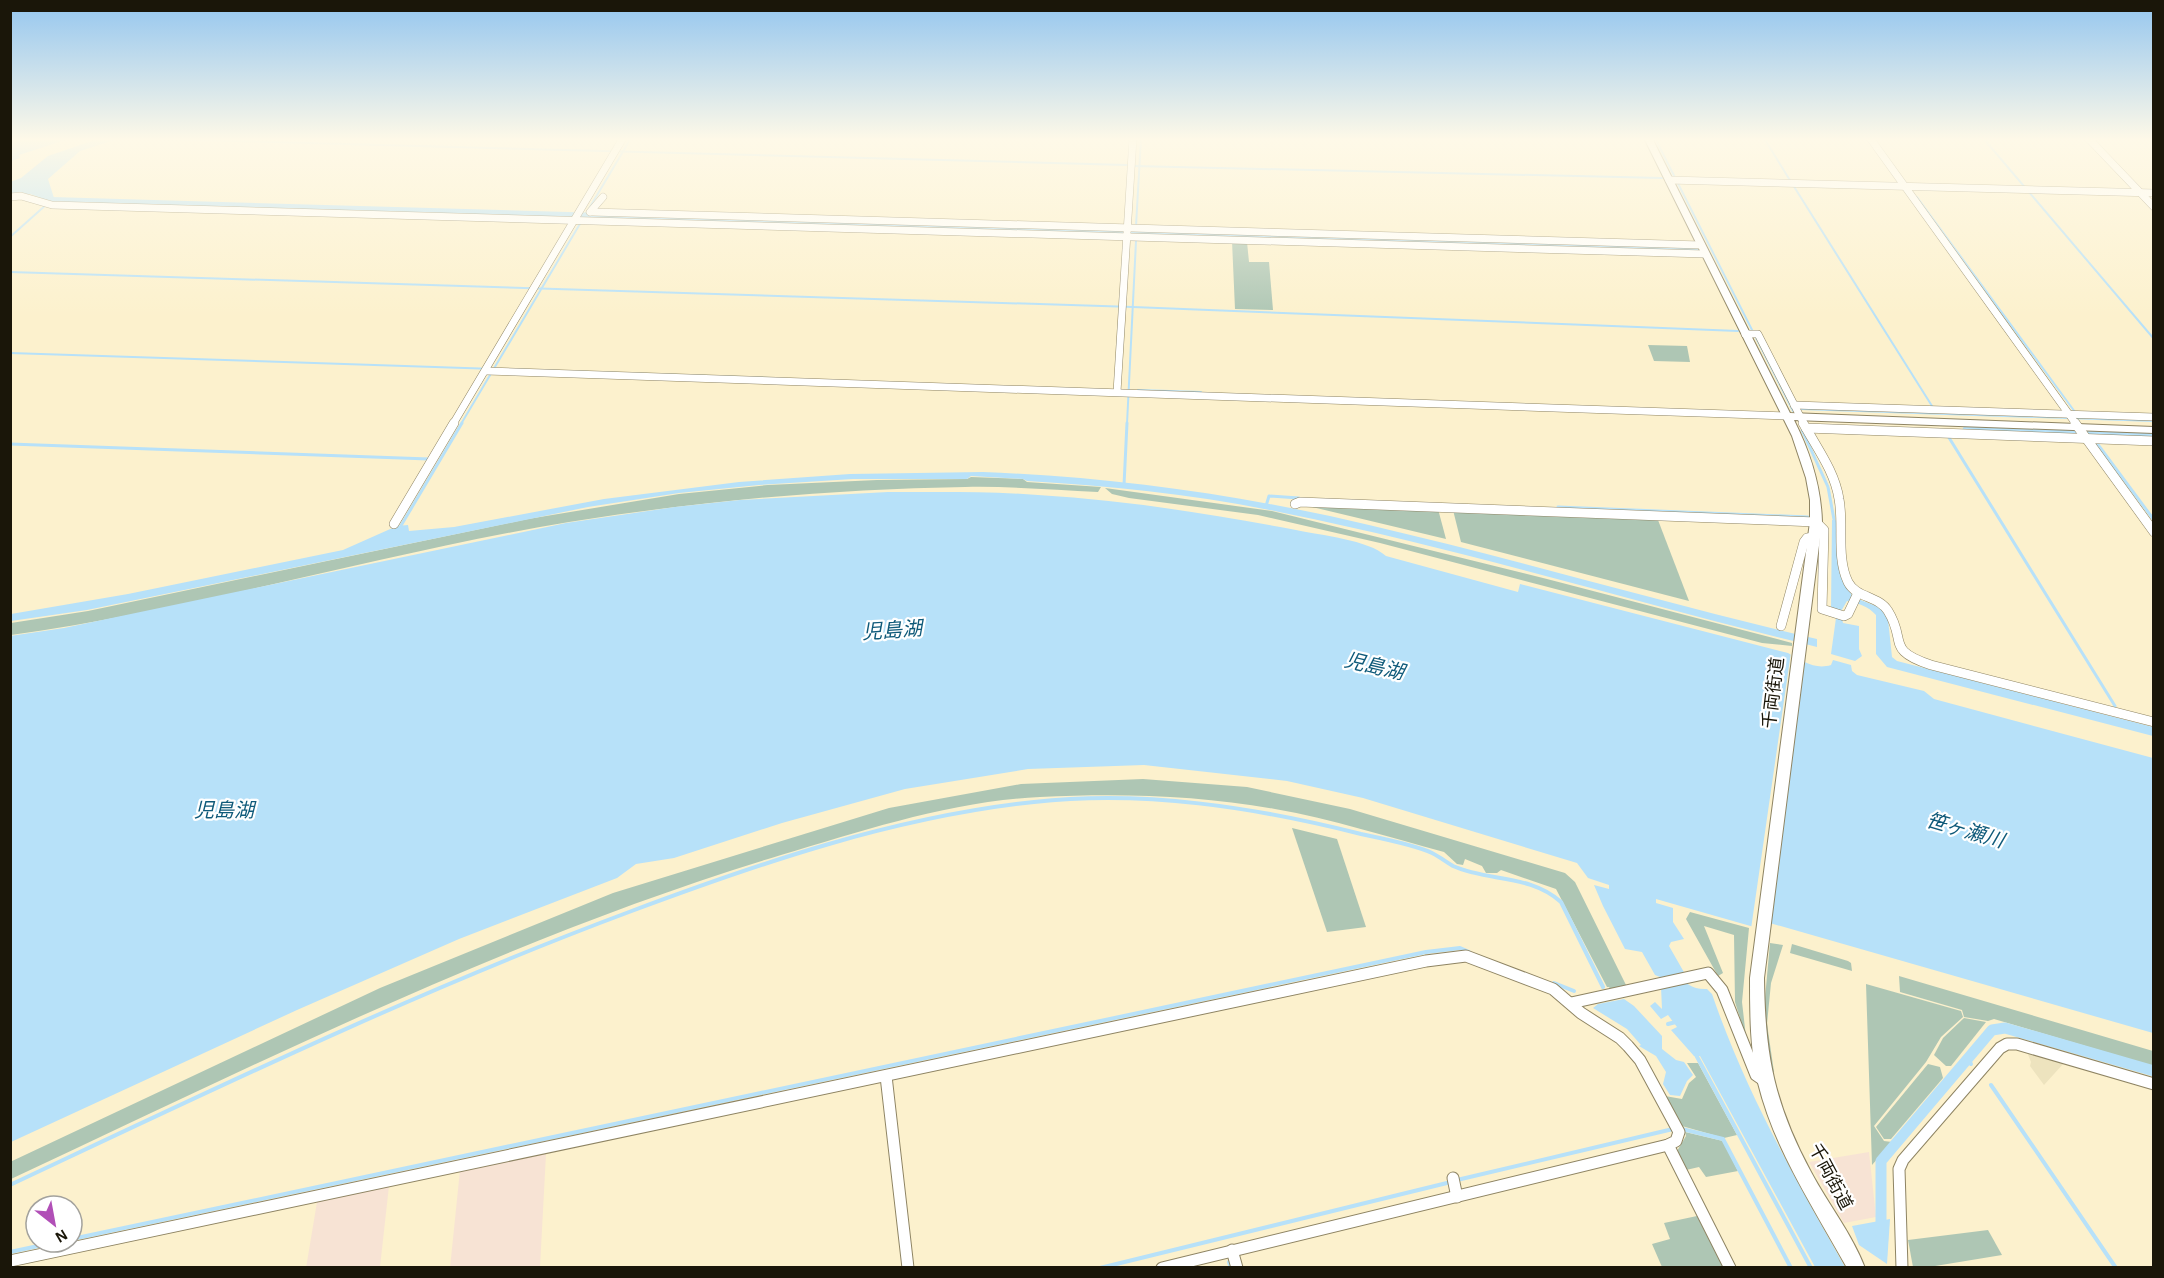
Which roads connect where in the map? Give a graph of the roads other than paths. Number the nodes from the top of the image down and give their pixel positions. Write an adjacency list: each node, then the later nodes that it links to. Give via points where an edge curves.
1 (603, 197): 7 (street)
2 (30, 198): 7 (street, via 46,205)
3 (591, 198): 7 (street)
4 (1131, 198): 8 (street)
5 (1681, 198): 9 (street, 千両街道)
6 (1916, 198): 17 (street)
7 (582, 216): 8 (street); 8 (street); 11 (street, via 534,289)
8 (1130, 231): 9 (street); 9 (street); 12 (street, via 1123,307)
9 (1703, 249): 10 (street, 千両街道)
10 (1751, 334): 13 (street); 14 (street, 千両街道)
11 (489, 370): 12 (street); 22 (street)
12 (1122, 391): 14 (street)
13 (1794, 405): 16 (street); 17 (street)
14 (1787, 416): 16 (street); 21 (street, 千両街道, via 1811,474 1817,501)
15 (2154, 417): 17 (street)
16 (1804, 423): 17 (street); 25 (street, via 1837,489 1846,577)
17 (2078, 424): 18 (street); 19 (street); 23 (street)
18 (2154, 430)
19 (2154, 441)
20 (1295, 504): 21 (street)
21 (1816, 522): 24 (street, 千両街道); 25 (street, via 1824,530 1822,609 1848,614)
22 (394, 524)
23 (2154, 532)
24 (1814, 537): 26 (street, via 1804,542); 30 (street, 千両街道, via 1757,978 1757,1022)
25 (1856, 598): 27 (street, via 1872,599 1887,609 1901,648 1917,659)
26 (1781, 626)
27 (2154, 722)
28 (1570, 1003): 29 (street, via 1553,989 1466,956 1426,961); 30 (street, via 1708,973 1717,982 1756,1075); 32 (street, via 1620,1038 1634,1053 1677,1129 1676,1141)
29 (886, 1076): 34 (street); 35 (street)
30 (1766, 1082): 39 (street, 千両街道, via 1797,1159)
31 (2154, 1084): 40 (street, via 2016,1044 2000,1048 1903,1160 1899,1169)
32 (1668, 1145): 33 (street, via 1455,1187); 38 (street)
33 (1233, 1250): 36 (street); 37 (street)
34 (10, 1261)
35 (908, 1268)
36 (1162, 1268)
37 (1237, 1268)
38 (1730, 1268)
39 (1857, 1268)
40 (1902, 1268)

